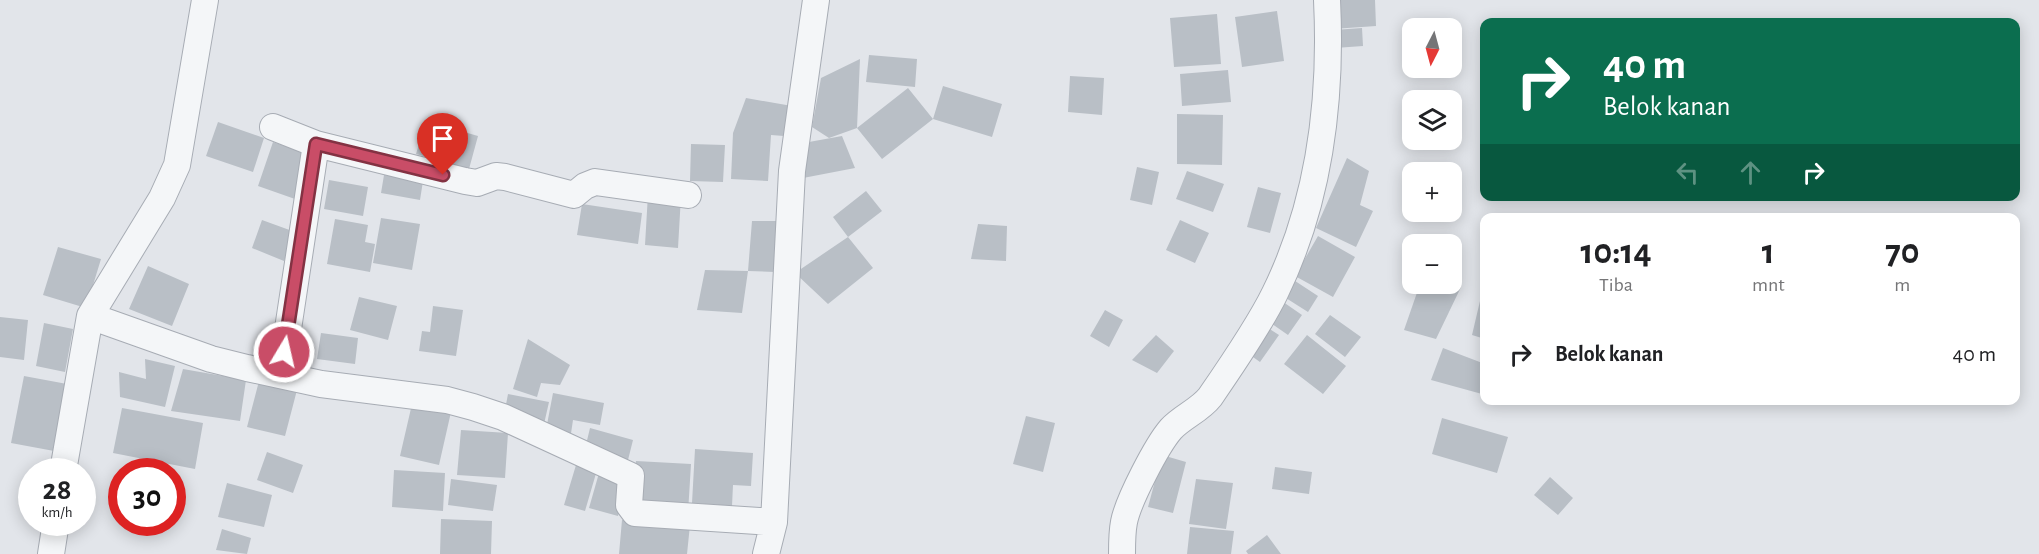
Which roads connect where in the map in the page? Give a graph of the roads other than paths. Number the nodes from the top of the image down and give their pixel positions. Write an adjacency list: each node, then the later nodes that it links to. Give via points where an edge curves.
1 (205, 0): 7 (street, via 177,165 162,198)
2 (816, 0): 10 (street, via 792,171)
3 (1327, 0): 14 (street, via 1330,54 1324,119 1317,177 1305,216 1275,293 1208,400 1171,429 1142,478 1124,521)
4 (273, 127): 5 (street)
5 (316, 144): 6 (street, via 471,183 505,177 574,195 595,182); 8 (street)
6 (688, 195)
7 (90, 316): 8 (street, via 211,359); 9 (street)
8 (281, 375): 10 (street, via 366,391 447,400 503,417 631,476 629,505 635,513)
9 (65, 458)
10 (774, 522): 13 (street)
11 (54, 536): 12 (street)
12 (51, 554)
13 (766, 554)
14 (1122, 554)

